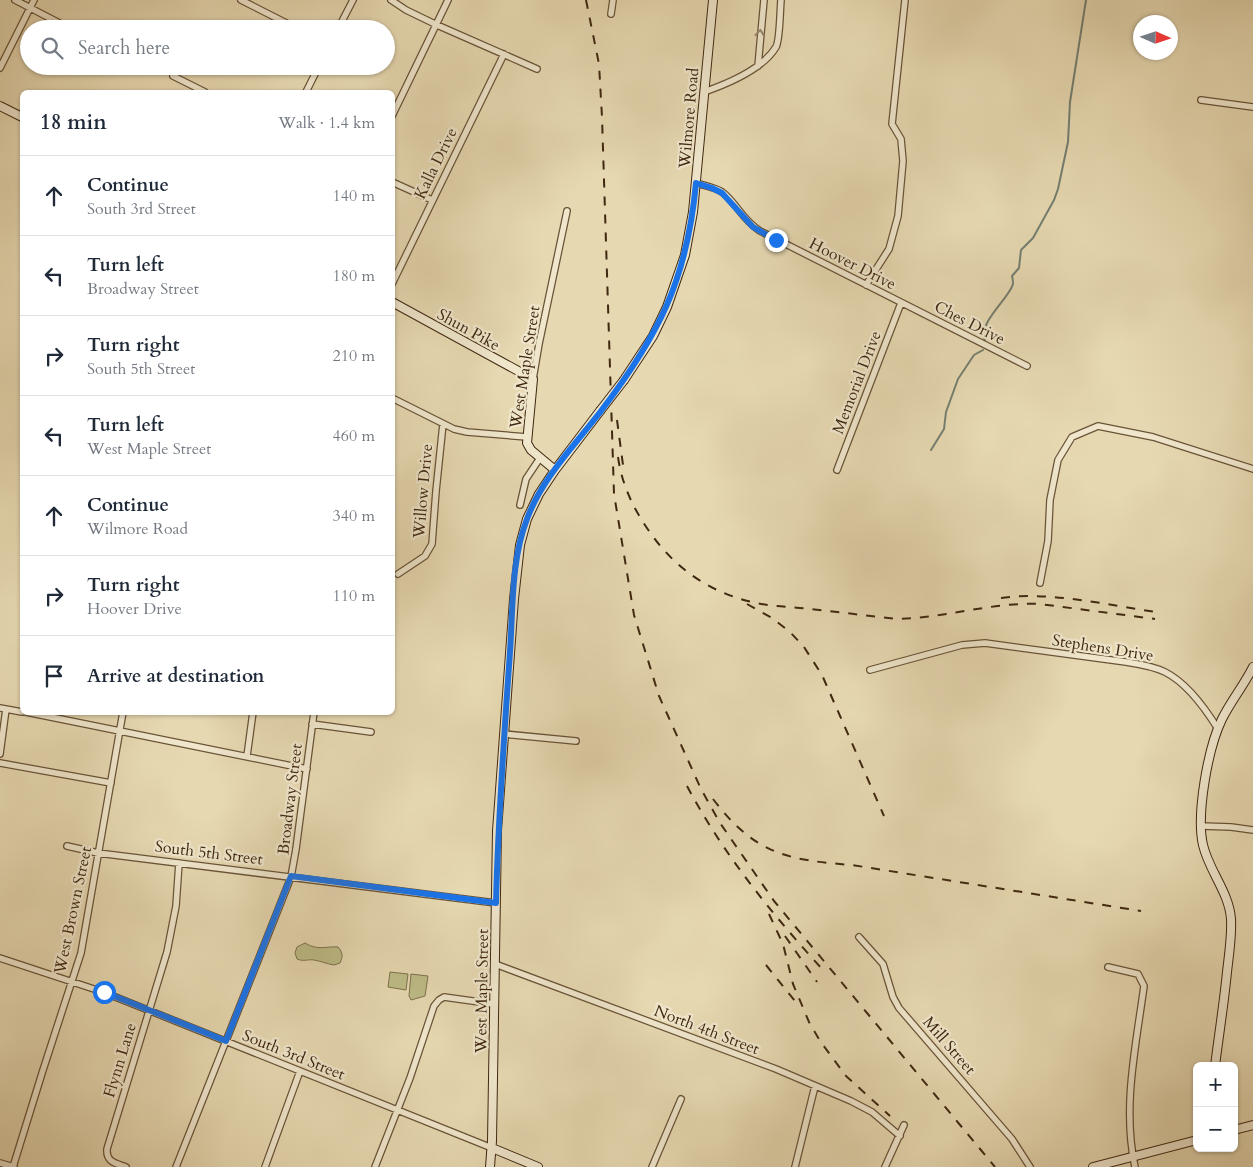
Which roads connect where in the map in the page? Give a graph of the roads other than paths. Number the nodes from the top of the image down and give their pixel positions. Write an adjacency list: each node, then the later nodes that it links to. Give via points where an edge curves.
1 (15, 0): 12 (street)
2 (34, 0): 12 (street)
3 (241, 0): 16 (street)
4 (353, 0): 17 (street)
5 (391, 0): 18 (street)
6 (448, 0): 18 (street)
7 (613, 0): 13 (street)
8 (713, 0): 28 (main road, Wilmore Road)
9 (764, 0): 21 (street, one-way to 9)
10 (781, 0): 21 (street, via 777,46)
11 (905, 0): 39 (street, via 892,124 901,139 903,161 898,216 889,248)
12 (30, 8): 14 (street); 15 (street)
13 (611, 14)
14 (24, 20)
15 (53, 20)
16 (280, 20)
17 (343, 20)
18 (436, 25): 20 (street); 32 (street)
19 (20, 28): 22 (street)
20 (504, 54): 23 (street); 36 (street, Kalla Drive)
21 (758, 66): 28 (street)
22 (0, 68)
23 (537, 69)
24 (314, 75): 27 (street)
25 (173, 76): 26 (street)
26 (201, 90)
27 (307, 90)
28 (704, 92): 35 (main road, Wilmore Road)
29 (1202, 100): 31 (street)
30 (0, 106): 33 (main road)
31 (1253, 107)
32 (395, 110)
33 (20, 116)
34 (395, 183): 36 (street)
35 (696, 183): 39 (street, Hoover Drive, via 722,193 747,222 760,231); 49 (main road, Wilmore Road, bridge, via 690,230 677,280 653,336 624,380)
36 (432, 200): 38 (street, Kalla Drive)
37 (567, 211): 43 (street, West Maple Street)
38 (395, 278)
39 (866, 285): 40 (street, Hoover Drive)
40 (901, 303): 42 (street, Ches Drive); 50 (street, Memorial Drive)
41 (395, 304): 43 (main road, Shun Pike)
42 (1028, 366)
43 (533, 379): 46 (main road, West Maple Street)
44 (395, 400): 45 (street)
45 (443, 424): 46 (street, via 467,432); 52 (street, Willow Drive, via 432,544 424,556)
46 (527, 437): 47 (main road, West Maple Street, via 529,447)
47 (540, 458): 49 (main road, West Maple Street); 51 (street, via 526,479)
48 (1253, 469): 53 (street, via 1153,437 1098,426 1072,437 1058,460)
49 (555, 470): 66 (main road, West Maple Street, via 532,506 520,545)
50 (837, 470)
51 (520, 505)
52 (398, 574)
53 (1040, 583)
54 (1253, 667): 63 (main road)
55 (870, 670): 63 (street, Stephens Drive, via 962,645 985,643 1146,666 1178,680)
56 (3, 708): 57 (street); 68 (street)
57 (20, 711)
58 (38, 715): 64 (street)
59 (123, 715): 64 (street, West Brown Street)
60 (254, 715): 69 (street)
61 (314, 715): 62 (street, Broadway Street)
62 (312, 724): 65 (street); 71 (street, Broadway Street)
63 (1218, 729): 73 (main road, via 1211,747)
64 (120, 732): 69 (street); 72 (street, West Brown Street)
65 (371, 732)
66 (504, 734): 67 (street); 79 (main road, West Maple Street)
67 (576, 741)
68 (0, 754)
69 (247, 756): 71 (street)
70 (0, 763): 72 (street)
71 (307, 769): 78 (street, Broadway Street)
72 (111, 782): 76 (street, West Brown Street)
73 (1200, 826): 74 (street); 88 (main road, via 1203,846 1224,893 1231,920)
74 (1253, 830)
75 (67, 846): 76 (street, South 5th Street)
76 (98, 853): 77 (street, South 5th Street); 84 (street, West Brown Street, via 81,953)
77 (180, 862): 78 (street, South 5th Street); 86 (street, Flynn Lane, via 174,921)
78 (291, 876): 79 (street, South 5th Street); 87 (street, Broadway Street)
79 (496, 903): 82 (main road, West Maple Street)
80 (860, 938): 111 (street, Mill Street, via 883,964 899,1008 1012,1139)
81 (0, 958): 84 (street, South 3rd Street)
82 (495, 964): 85 (main road, West Maple Street); 90 (street, North 4th Street)
83 (1108, 967): 99 (street, via 1138,974 1144,986 1129,1099)
84 (72, 981): 86 (street, South 3rd Street); 101 (street, West Brown Street)
85 (494, 1004): 92 (street, via 453,997 439,1000); 98 (main road, West Maple Street)
86 (149, 1010): 87 (street, South 3rd Street); 102 (street, Flynn Lane, via 106,1155 109,1160)
87 (226, 1041): 89 (street, South 3rd Street); 103 (street, Broadway Street)
88 (1216, 1062)
89 (300, 1071): 92 (street, South 3rd Street); 104 (street)
90 (814, 1086): 96 (street, North 4th Street, via 872,1112); 109 (street)
91 (681, 1099): 108 (street)
92 (397, 1110): 98 (street, South 3rd Street); 105 (street)
93 (904, 1125): 96 (street)
94 (1253, 1125): 95 (main road)
95 (1238, 1129)
96 (900, 1136): 110 (street)
97 (1193, 1141): 99 (main road)
98 (492, 1148): 106 (main road, West Maple Street); 107 (main road)
99 (1133, 1157): 112 (main road); 113 (street)
100 (0, 1163): 101 (street)
101 (14, 1167)
102 (126, 1167)
103 (176, 1167)
104 (265, 1167)
105 (375, 1167)
106 (490, 1167)
107 (538, 1167)
108 (652, 1167)
109 (795, 1167)
110 (885, 1167)
111 (1030, 1167)
112 (1093, 1167)
113 (1135, 1167)

